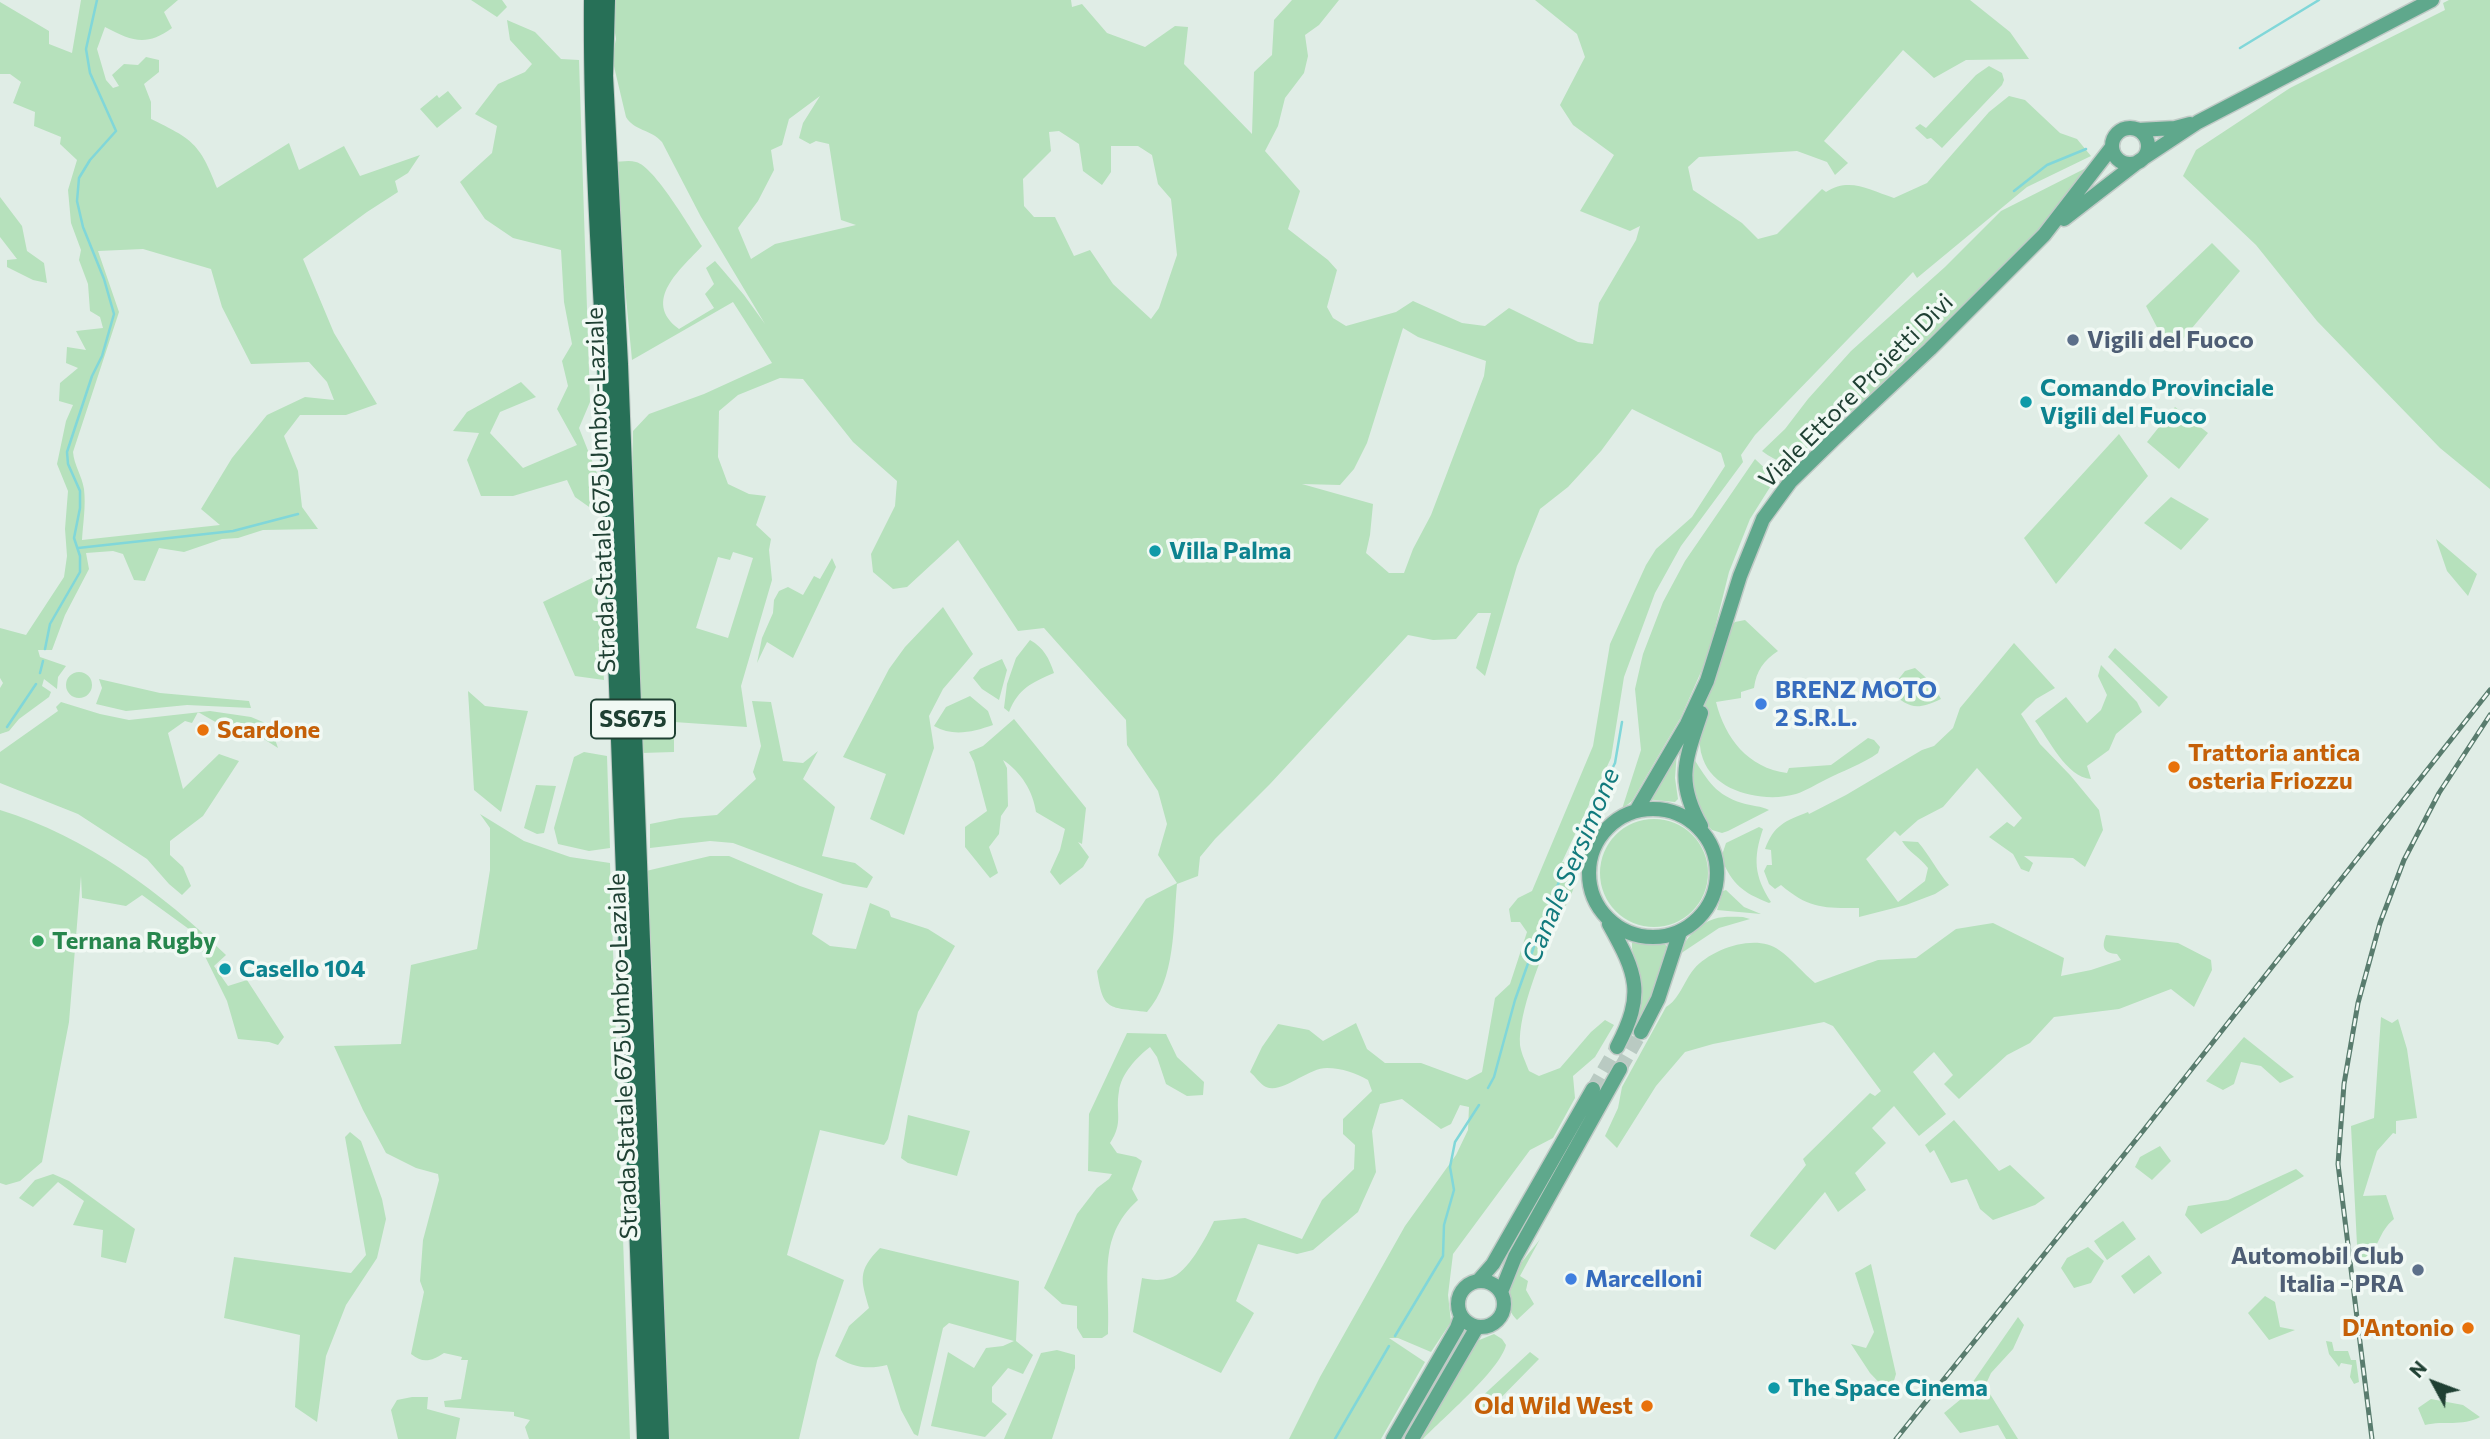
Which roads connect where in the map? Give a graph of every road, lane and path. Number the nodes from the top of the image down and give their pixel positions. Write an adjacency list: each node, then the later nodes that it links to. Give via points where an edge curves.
1 (592, 0): 22 (highway, Strada Statale 675 Umbro-Laziale / SS675, via 596,205)
2 (607, 0): 23 (highway, Strada Statale 675 Umbro-Laziale / SS675, via 605,76)
3 (2432, 0): 4 (main road, Viale Ettore Proietti Divi)
4 (2198, 122): 5 (main road, Viale Ettore Proietti Divi); 7 (main road, Viale Ettore Proietti Divi)
5 (2138, 130): 6 (main road, Viale Ettore Proietti Divi, via 2121,131); 7 (main road, via 2147,143)
6 (2112, 147): 7 (main road, via 2122,161); 8 (main road, Viale Ettore Proietti Divi)
7 (2139, 161): 8 (main road, Viale Ettore Proietti Divi)
8 (2044, 235): 9 (main road, Viale Ettore Proietti Divi, via 1790,482 1752,543)
9 (1707, 681): 10 (main road, Viale Ettore Proietti Divi); 11 (main road, Viale Ettore Proietti Divi, via 1684,776 1688,804)
10 (1636, 811): 11 (main road, via 1676,812); 12 (main road, via 1607,828 1590,858 1591,890)
11 (1707, 837): 13 (main road, via 1717,864 1717,883 1701,917)
12 (1605, 917): 13 (main road, via 1640,937); 15 (main road, via 1635,982 1629,1023)
13 (1680, 932): 14 (main road, via 1658,999)
14 (1641, 1032)
15 (1617, 1047)
16 (1620, 1069): 19 (main road, via 1515,1257)
17 (1593, 1089): 18 (main road, via 1493,1264)
18 (1479, 1280): 19 (main road, via 1492,1283); 20 (main road, via 1461,1291 1457,1302)
19 (1501, 1292): 21 (main road, via 1501,1316 1489,1326)
20 (1461, 1317): 21 (main road); 24 (main road)
21 (1477, 1327): 25 (main road)
22 (645, 1439)
23 (661, 1439)
24 (1393, 1439)
25 (1412, 1439)

